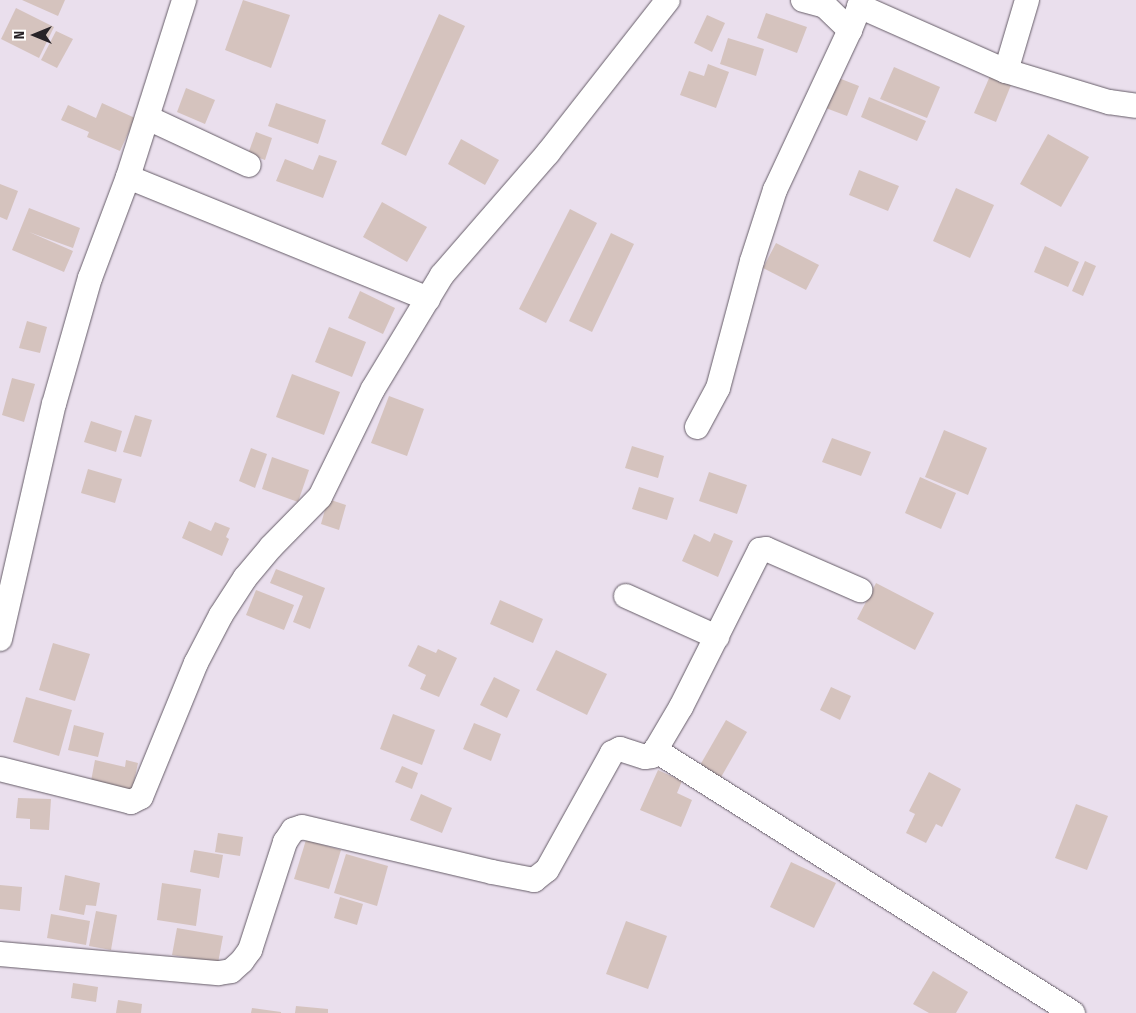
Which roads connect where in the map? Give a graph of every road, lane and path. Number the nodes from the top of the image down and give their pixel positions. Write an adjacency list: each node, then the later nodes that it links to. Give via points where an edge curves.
1 (184, 0): 9 (street)
2 (668, 0): 12 (street, via 548,153 442,276)
3 (803, 0): 6 (street, via 825,6)
4 (1027, 0): 7 (street)
5 (860, 3): 6 (street); 7 (street)
6 (850, 30): 13 (street, via 775,190 718,388)
7 (1006, 71): 8 (street, via 1109,102)
8 (1136, 106)
9 (148, 118): 10 (street); 11 (street)
10 (249, 165)
11 (128, 177): 12 (street); 17 (street, via 90,278 54,404)
12 (428, 298): 19 (street, via 373,389 320,497 271,547 245,578 221,615 196,663 141,797 131,802)
13 (697, 427)
14 (860, 590): 16 (street, via 761,550)
15 (626, 596): 16 (street)
16 (717, 637): 18 (street)
17 (0, 639)
18 (655, 750): 20 (street, via 652,756 647,757 620,749 612,753 547,870 534,880 302,827 294,830 285,842 250,950 231,970 219,973); 21 (street)
19 (0, 769)
20 (0, 954)
21 (1073, 1013)

